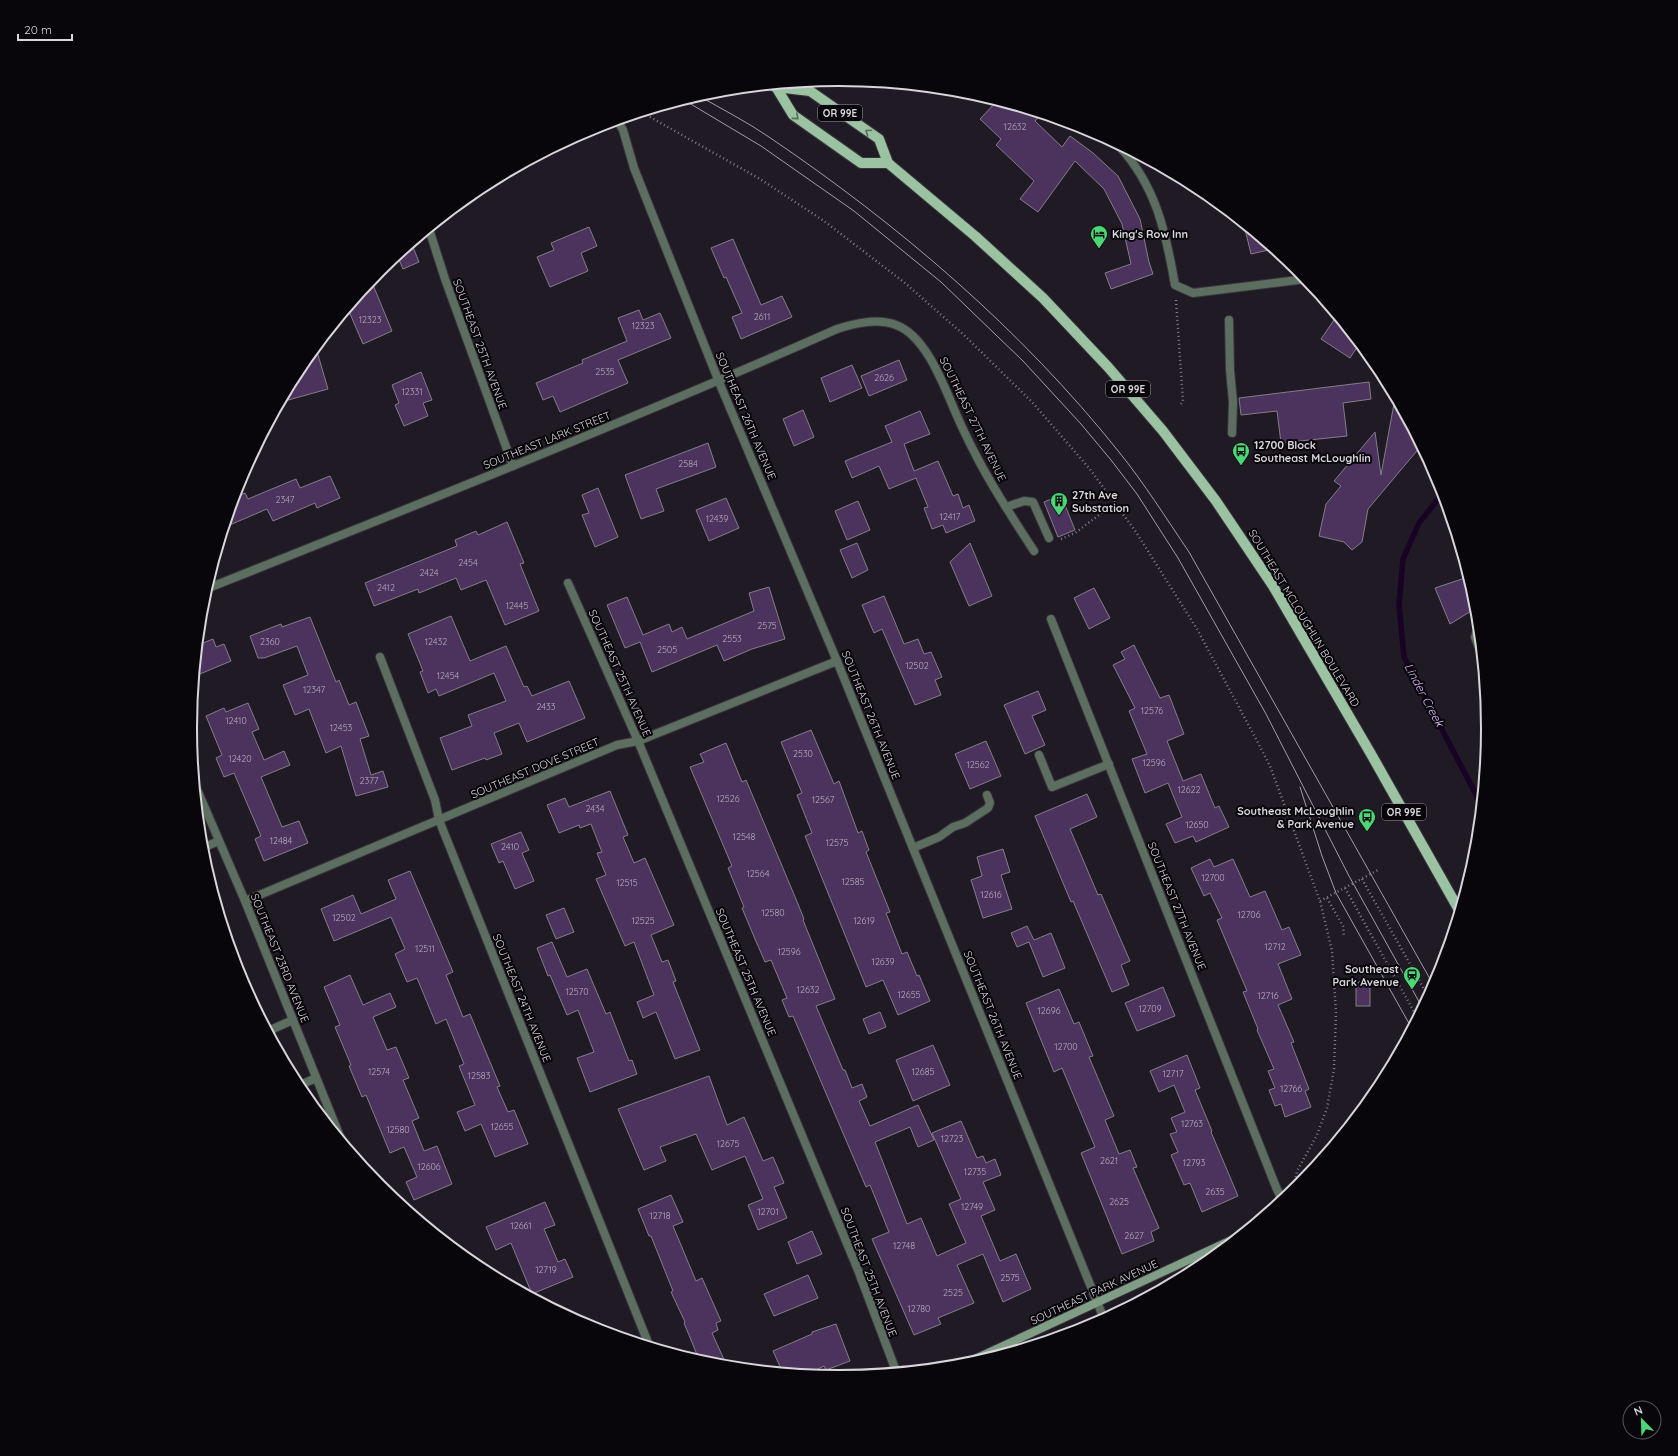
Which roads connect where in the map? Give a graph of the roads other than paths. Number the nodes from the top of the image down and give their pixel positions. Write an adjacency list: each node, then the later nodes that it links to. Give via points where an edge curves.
1 (788, 88): 5 (main road, SOUTHEAST MCLOUGHLIN BOULEVARD / OR 99E, one-way to 1, via 878,139 810,91)
2 (777, 89): 5 (main road, SOUTHEAST MCLOUGHLIN BOULEVARD / OR 99E, one-way to 5, via 793,115 861,163)
3 (620, 125): 10 (street, SOUTHEAST 26TH AVENUE, via 634,168)
4 (1127, 154): 7 (street, via 1140,174 1158,211 1170,250 1175,285 1193,293)
5 (888, 164): 31 (main road, SOUTHEAST MCLOUGHLIN BOULEVARD / OR 99E, via 976,236 1043,298 1117,376 1184,458 1273,586 1368,747)
6 (430, 233): 12 (street, SOUTHEAST 25TH AVENUE)
7 (1299, 280)
8 (1229, 320): 11 (street)
9 (897, 325): 10 (street, SOUTHEAST LARK STREET, via 868,321 852,324); 13 (street, SOUTHEAST 27TH AVENUE, via 919,342 929,356 980,462)
10 (719, 382): 12 (street, SOUTHEAST LARK STREET); 20 (street, SOUTHEAST 26TH AVENUE)
11 (1232, 433)
12 (513, 466): 17 (street, SOUTHEAST LARK STREET)
13 (1006, 508): 14 (street, via 1024,501 1033,502); 15 (street, SOUTHEAST 27TH AVENUE)
14 (1049, 538)
15 (1034, 551)
16 (568, 584): 21 (street, SOUTHEAST 25TH AVENUE)
17 (213, 586)
18 (1051, 619): 23 (street, SOUTHEAST 27TH AVENUE)
19 (380, 657): 26 (street, SOUTHEAST 24TH AVENUE, via 435,800)
20 (837, 660): 21 (street, SOUTHEAST DOVE STREET); 29 (street, SOUTHEAST 26TH AVENUE)
21 (638, 741): 26 (street, SOUTHEAST DOVE STREET, via 617,745); 43 (street, SOUTHEAST 25TH AVENUE, via 855,1263)
22 (1038, 755): 23 (street, via 1052,787)
23 (1108, 764): 37 (street, SOUTHEAST 27TH AVENUE)
24 (987, 795): 29 (street, via 990,803 988,808 939,837)
25 (201, 798): 27 (street, SOUTHEAST 23RD AVENUE)
26 (439, 820): 30 (street, SOUTHEAST DOVE STREET); 41 (street, SOUTHEAST 24TH AVENUE)
27 (219, 841): 28 (street); 30 (street, SOUTHEAST 23RD AVENUE)
28 (208, 846)
29 (913, 848): 39 (street, SOUTHEAST 26TH AVENUE)
30 (245, 901): 32 (street, SOUTHEAST 23RD AVENUE)
31 (1456, 904)
32 (293, 1020): 33 (street); 34 (street, SOUTHEAST 23RD AVENUE)
33 (272, 1028)
34 (316, 1078): 35 (street); 36 (street, SOUTHEAST 23RD AVENUE)
35 (304, 1083)
36 (335, 1125)
37 (1280, 1195)
38 (1216, 1247): 39 (street, SOUTHEAST PARK AVENUE)
39 (1097, 1302): 40 (street, SOUTHEAST 26TH AVENUE); 42 (street, SOUTHEAST PARK AVENUE)
40 (1102, 1314)
41 (647, 1340)
42 (991, 1351)
43 (895, 1368)

